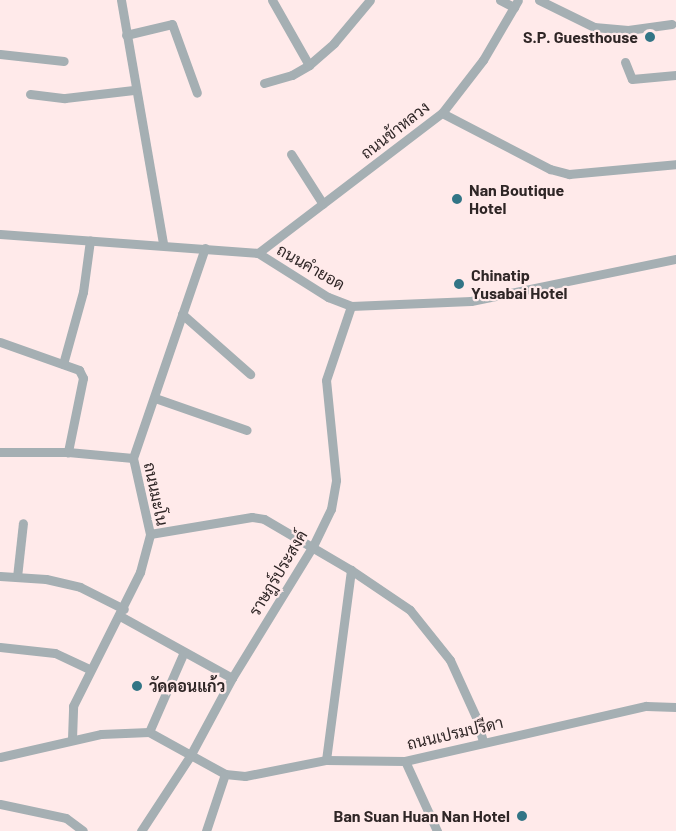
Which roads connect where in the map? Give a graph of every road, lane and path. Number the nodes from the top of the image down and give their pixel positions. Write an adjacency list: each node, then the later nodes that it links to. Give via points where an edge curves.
1 (122, 0): 8 (street)
2 (272, 0): 12 (street)
3 (370, 0): 12 (street)
4 (500, 0): 6 (street)
5 (539, 0): 7 (street, via 594,27 628,30)
6 (516, 4): 18 (street, ถนนข้าหลวง, via 483,60)
7 (672, 24)
8 (126, 35): 15 (street); 16 (street, via 172,24)
9 (0, 54): 10 (street)
10 (64, 61)
11 (625, 62): 13 (street, via 632,79)
12 (309, 65): 14 (street)
13 (676, 75)
14 (264, 83)
15 (134, 90): 17 (street, via 65,98); 24 (street)
16 (197, 93)
17 (30, 94)
18 (442, 113): 20 (street, via 550,169 569,174); 21 (street, ถนนข้าหลวง)
19 (291, 154): 21 (street)
20 (676, 164)
21 (323, 204): 26 (street, ถนนข้าหลวง)
22 (0, 234): 23 (street, ถนนคำยอด)
23 (90, 240): 24 (street, ถนนคำยอด); 31 (street, via 83,292)
24 (163, 244): 25 (street, ถนนคำยอด)
25 (205, 248): 26 (street, ถนนคำยอด); 29 (street, ถนนมะโน)
26 (258, 253): 28 (street, ถนนคำยอด, via 328,297)
27 (676, 259): 28 (street, ถนนคำยอด, via 471,301)
28 (351, 306): 40 (street, ราษฎร์ประสงค์, via 326,380 336,480 331,509)
29 (182, 314): 32 (street); 33 (street, ถนนมะโน)
30 (0, 342): 31 (street)
31 (63, 364): 36 (street, via 79,370 83,378)
32 (250, 374)
33 (155, 398): 34 (street); 37 (street, ถนนมะโน)
34 (247, 430)
35 (0, 452): 36 (street)
36 (68, 452): 37 (street)
37 (133, 458): 39 (street, ถนนมะโน)
38 (23, 523): 43 (street)
39 (150, 534): 40 (street, via 252,517 264,519); 44 (street, ถนนมะโน, via 140,572)
40 (313, 546): 41 (street); 48 (street, ราษฎร์ประสงค์)
41 (351, 570): 52 (street, via 410,610 450,660); 55 (street)
42 (0, 576): 43 (street)
43 (17, 577): 44 (street, via 80,587)
44 (122, 613): 46 (street); 47 (street, ถนนมะโน)
45 (0, 647): 47 (street, via 55,653)
46 (184, 652): 48 (street); 50 (street)
47 (90, 669): 51 (street, ถนนมะโน, via 73,706)
48 (232, 678): 53 (street, ราษฎร์ประสงค์)
49 (676, 707): 52 (street, ถนนเปรมปรีดา, via 646,706)
50 (149, 732): 51 (street); 53 (street, ถนนเปรมปรีดา)
51 (72, 739): 54 (street)
52 (483, 742): 56 (street, ถนนเปรมปรีดา)
53 (190, 756): 57 (street, ถนนเปรมปรีดา); 60 (street, ราษฎร์ประสงค์)
54 (0, 757)
55 (326, 760): 56 (street, ถนนเปรมปรีดา); 57 (street, ถนนเปรมปรีดา, via 245,776)
56 (405, 760): 62 (street)
57 (225, 774): 61 (street)
58 (0, 804): 59 (street, via 66,818)
59 (83, 831)
60 (141, 831)
61 (206, 831)
62 (437, 831)

